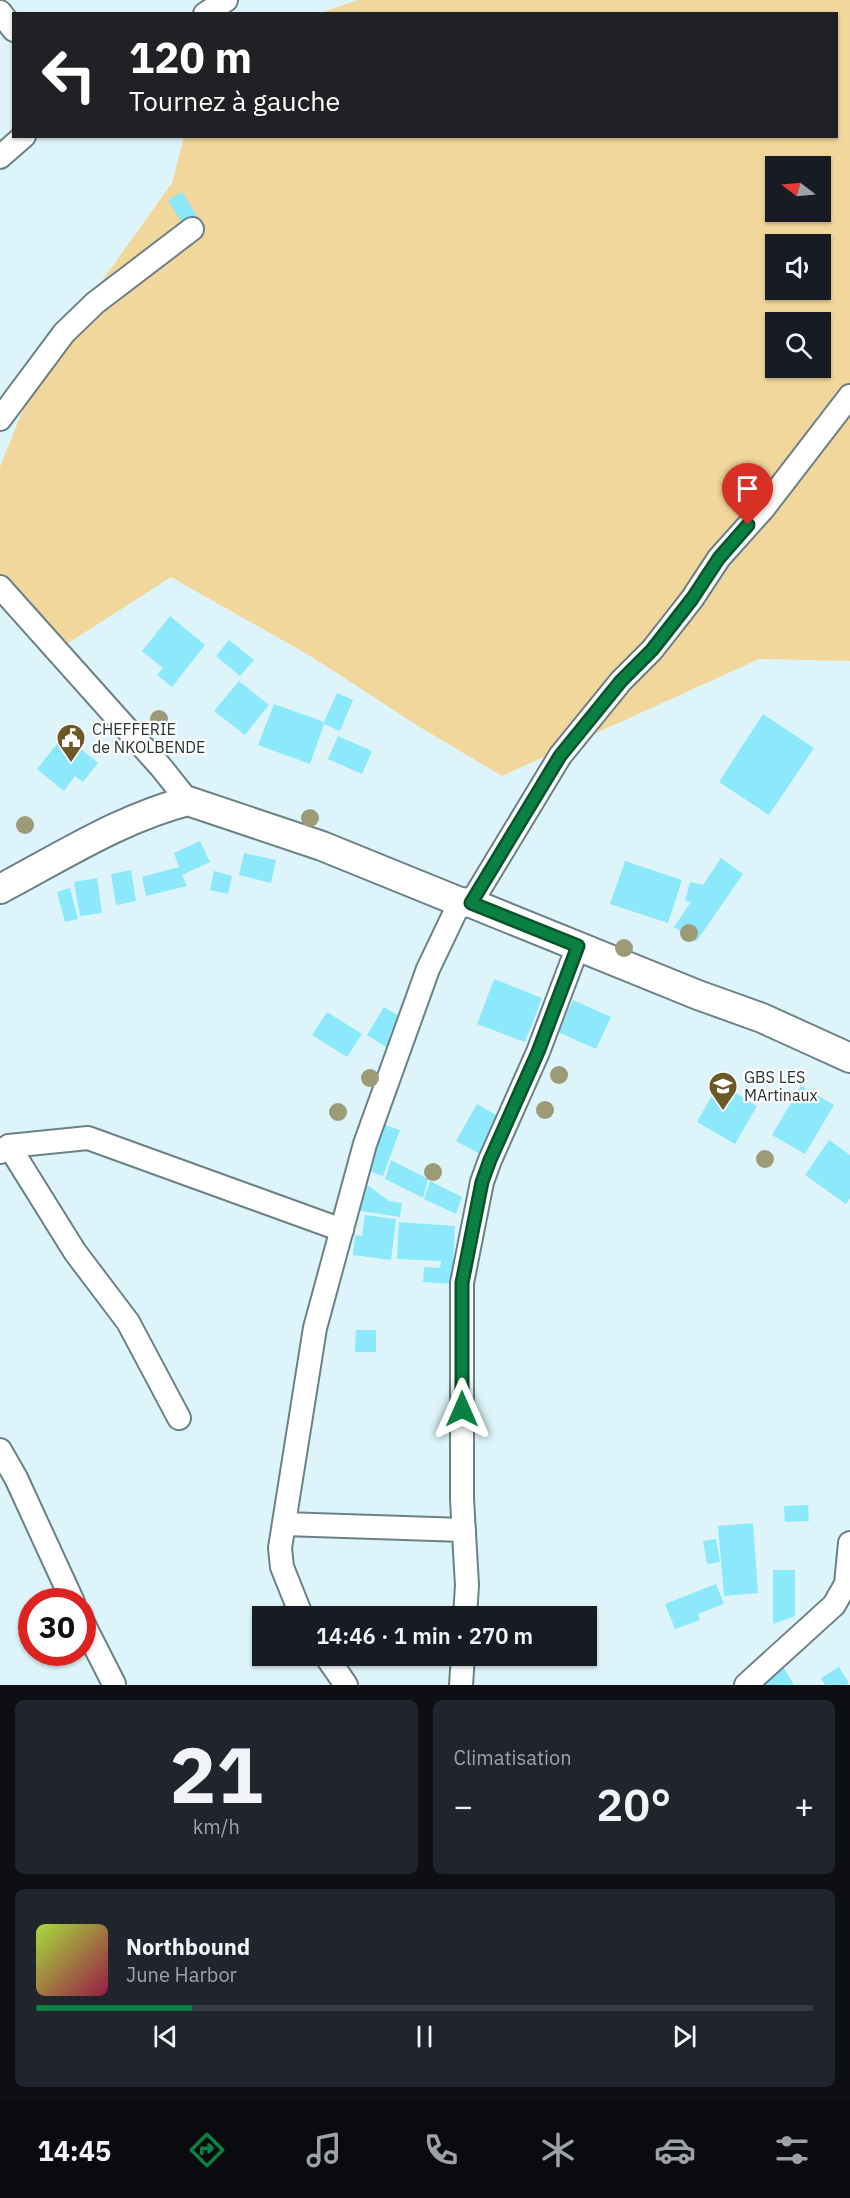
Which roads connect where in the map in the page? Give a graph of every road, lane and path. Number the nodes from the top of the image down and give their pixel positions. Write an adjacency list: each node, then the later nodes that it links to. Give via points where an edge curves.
1 (226, 0): 3 (street)
2 (0, 12): 4 (street)
3 (208, 12)
4 (12, 27)
5 (22, 138): 6 (street)
6 (0, 157)
7 (192, 230): 9 (street, via 94,303 64,333)
8 (850, 396): 13 (street, via 763,509 719,558 652,650 621,681 560,756)
9 (0, 420)
10 (0, 587): 11 (street)
11 (188, 801): 12 (street, via 125,823); 13 (street, via 322,846)
12 (0, 889)
13 (465, 902): 14 (street); 17 (street, via 428,969 365,1144)
14 (578, 946): 15 (street, via 762,1018); 21 (street, via 482,1182 462,1283)
15 (850, 1058)
16 (4, 1149): 17 (street, via 88,1138); 18 (street, via 128,1322)
17 (342, 1230): 20 (street, via 315,1328)
18 (179, 1418)
19 (0, 1450): 23 (street)
20 (284, 1524): 21 (street); 24 (street, via 282,1567)
21 (464, 1530): 25 (street)
22 (850, 1543): 32 (street, via 846,1584 834,1605)
23 (67, 1588)
24 (298, 1606)
25 (466, 1606)
26 (96, 1649): 29 (street)
27 (333, 1666): 30 (street)
28 (462, 1666): 31 (street)
29 (114, 1684)
30 (346, 1685)
31 (461, 1685)
32 (746, 1685)

